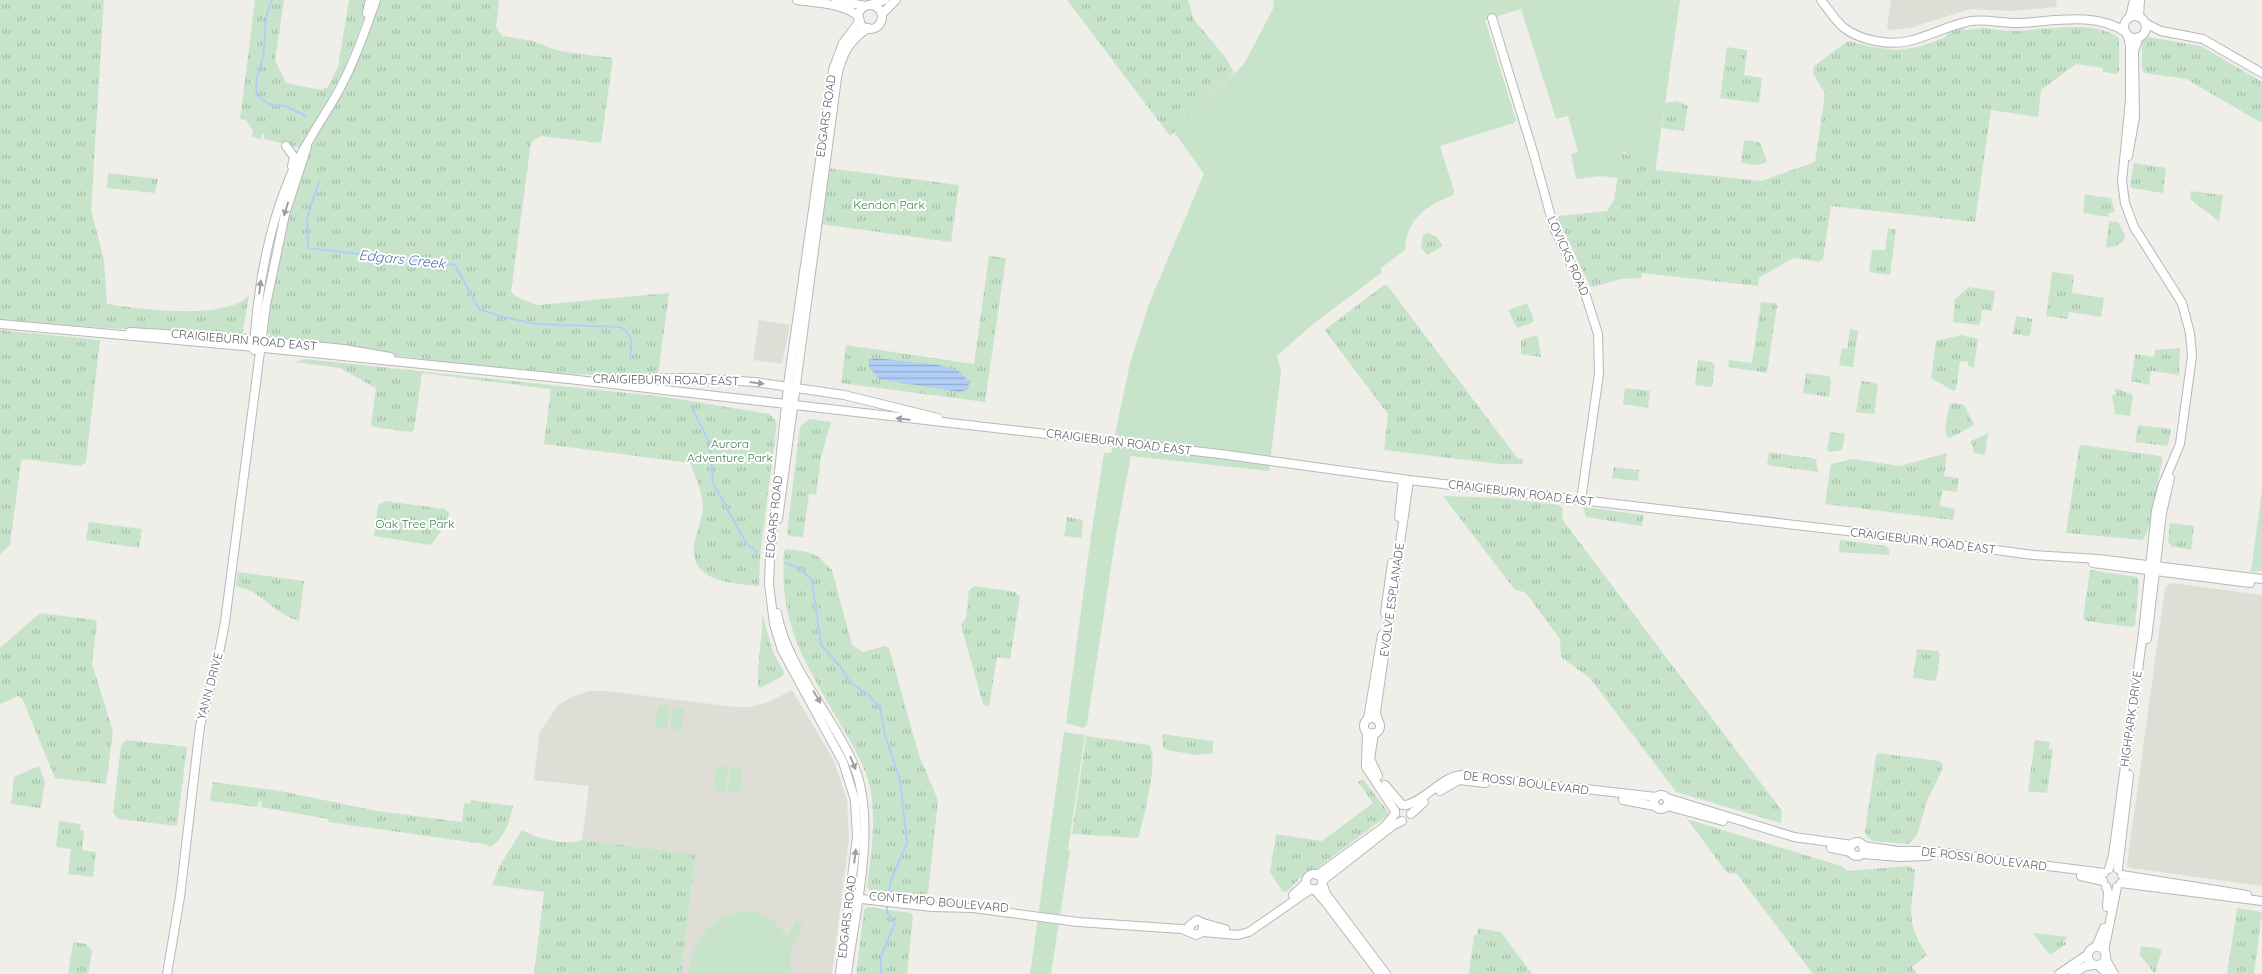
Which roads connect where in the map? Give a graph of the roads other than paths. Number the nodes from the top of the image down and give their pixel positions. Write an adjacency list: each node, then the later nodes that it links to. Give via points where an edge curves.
1 (370, 0): 22 (street)
2 (376, 0): 22 (street)
3 (797, 0): 13 (street, via 838,6)
4 (836, 0): 10 (street)
5 (885, 0): 10 (street)
6 (896, 0): 11 (street)
7 (1821, 0): 15 (street, via 1845,28 1868,39 1891,42 1909,41 1971,21 2020,23 2054,19)
8 (2134, 0): 14 (street)
9 (2140, 0): 14 (street)
10 (868, 6): 11 (street, via 878,8); 13 (street, via 860,12)
11 (882, 14): 16 (street, via 878,25)
12 (1492, 18): 37 (street, LOVICKS ROAD, via 1554,228 1586,296 1598,334 1599,374)
13 (859, 19): 16 (street); 33 (street, EDGARS ROAD, via 843,43 833,70)
14 (2135, 20): 15 (street); 17 (street); 18 (street); 19 (street)
15 (2110, 24): 18 (street)
16 (868, 28): 33 (street, EDGARS ROAD, via 850,42 838,71)
17 (2161, 31): 19 (street); 20 (street, via 2203,39)
18 (2126, 33): 19 (street, via 2131,37); 21 (street)
19 (2141, 35): 21 (street, via 2134,51)
20 (2262, 74)
21 (2133, 79): 38 (street, HIGHPARK DRIVE, via 2123,194 2130,219 2178,296 2190,333 2190,376 2182,434 2158,502)
22 (339, 90): 24 (street)
23 (286, 146): 25 (street, via 294,160 276,201)
24 (307, 147): 25 (street, via 288,182); 27 (street, one-way to 27, via 285,214)
25 (270, 232): 27 (street, one-way to 25, via 261,277)
26 (0, 324): 28 (street, CRAIGIEBURN ROAD EAST, via 68,332 154,332)
27 (258, 330): 28 (street); 29 (street, YANN DRIVE); 30 (street)
28 (245, 343): 29 (street, CRAIGIEBURN ROAD EAST); 31 (street)
29 (257, 344): 30 (street, CRAIGIEBURN ROAD EAST); 31 (street, YANN DRIVE)
30 (275, 346): 31 (street); 32 (street, CRAIGIEBURN ROAD EAST)
31 (256, 359): 68 (street, YANN DRIVE, via 225,622 200,726)
32 (569, 379): 33 (street, CRAIGIEBURN ROAD EAST, one-way to 33, via 716,379); 34 (street, CRAIGIEBURN ROAD EAST)
33 (792, 387): 34 (street, EDGARS ROAD); 35 (street, CRAIGIEBURN ROAD EAST, via 864,399)
34 (790, 405): 35 (street, CRAIGIEBURN ROAD EAST, one-way to 34); 57 (street, EDGARS ROAD, via 770,557 772,610 782,650 843,762 853,791 858,828)
35 (969, 425): 36 (street, CRAIGIEBURN ROAD EAST)
36 (1406, 479): 37 (street, CRAIGIEBURN ROAD EAST); 41 (street, EVOLVE ESPLANADE)
37 (1581, 500): 38 (street, CRAIGIEBURN ROAD EAST)
38 (2152, 568): 39 (street, CRAIGIEBURN ROAD EAST); 40 (street, CRAIGIEBURN ROAD EAST); 54 (street, HIGHPARK DRIVE, via 2113,855)
39 (2262, 579)
40 (2262, 584)
41 (1385, 636): 42 (street, EVOLVE ESPLANADE); 43 (street, EVOLVE ESPLANADE, via 1376,712)
42 (1368, 719): 43 (street); 44 (street, EVOLVE ESPLANADE, via 1364,725)
43 (1378, 721): 44 (street, EVOLVE ESPLANADE, via 1379,728)
44 (1371, 733): 47 (street, via 1372,766); 49 (street, via 1366,767)
45 (1656, 797): 46 (street, via 1663,794); 47 (street, DE ROSSI BOULEVARD, via 1462,775 1449,778 1419,801); 48 (street)
46 (1667, 802): 48 (street, via 1662,809); 52 (street, via 1797,843)
47 (1404, 805): 49 (street); 50 (street)
48 (1655, 806): 50 (street, DE ROSSI BOULEVARD, via 1463,780 1450,783)
49 (1395, 813): 51 (street); 55 (street, via 1384,827)
50 (1411, 814): 51 (street, via 1408,820)
51 (1402, 821): 55 (street)
52 (1851, 849): 53 (street, via 1858,857); 53 (street, via 1858,842)
53 (1863, 850): 54 (street, DE ROSSI BOULEVARD, via 1899,857 1929,856)
54 (2113, 878): 58 (street, DE ROSSI BOULEVARD); 64 (street, HIGHPARK DRIVE, via 2104,927); 66 (street, HIGHPARK DRIVE)
55 (1320, 880): 56 (street, via 1320,887); 56 (street, via 1309,876); 62 (street)
56 (1310, 887): 59 (street, via 1247,928 1234,930); 61 (street, via 1250,932 1238,935); 62 (street)
57 (855, 897): 60 (street, CONTEMPO BOULEVARD, via 1069,921); 69 (street, EDGARS ROAD); 70 (street, EDGARS ROAD)
58 (2259, 900)
59 (1203, 923): 60 (street, via 1197,920); 61 (street)
60 (1190, 928): 61 (street, via 1196,935)
61 (1203, 932)
62 (1353, 934): 63 (street)
63 (1361, 944): 71 (street); 72 (street)
64 (2096, 947): 65 (street, via 2089,950); 66 (street)
65 (2088, 955): 67 (street, via 2088,960); 73 (street)
66 (2105, 955): 67 (street); 76 (street)
67 (2096, 965): 74 (street, via 2086,966); 75 (street)
68 (168, 972)
69 (840, 974)
70 (847, 974)
71 (1380, 974)
72 (1386, 974)
73 (2059, 974)
74 (2072, 974)
75 (2107, 974)
76 (2114, 974)

